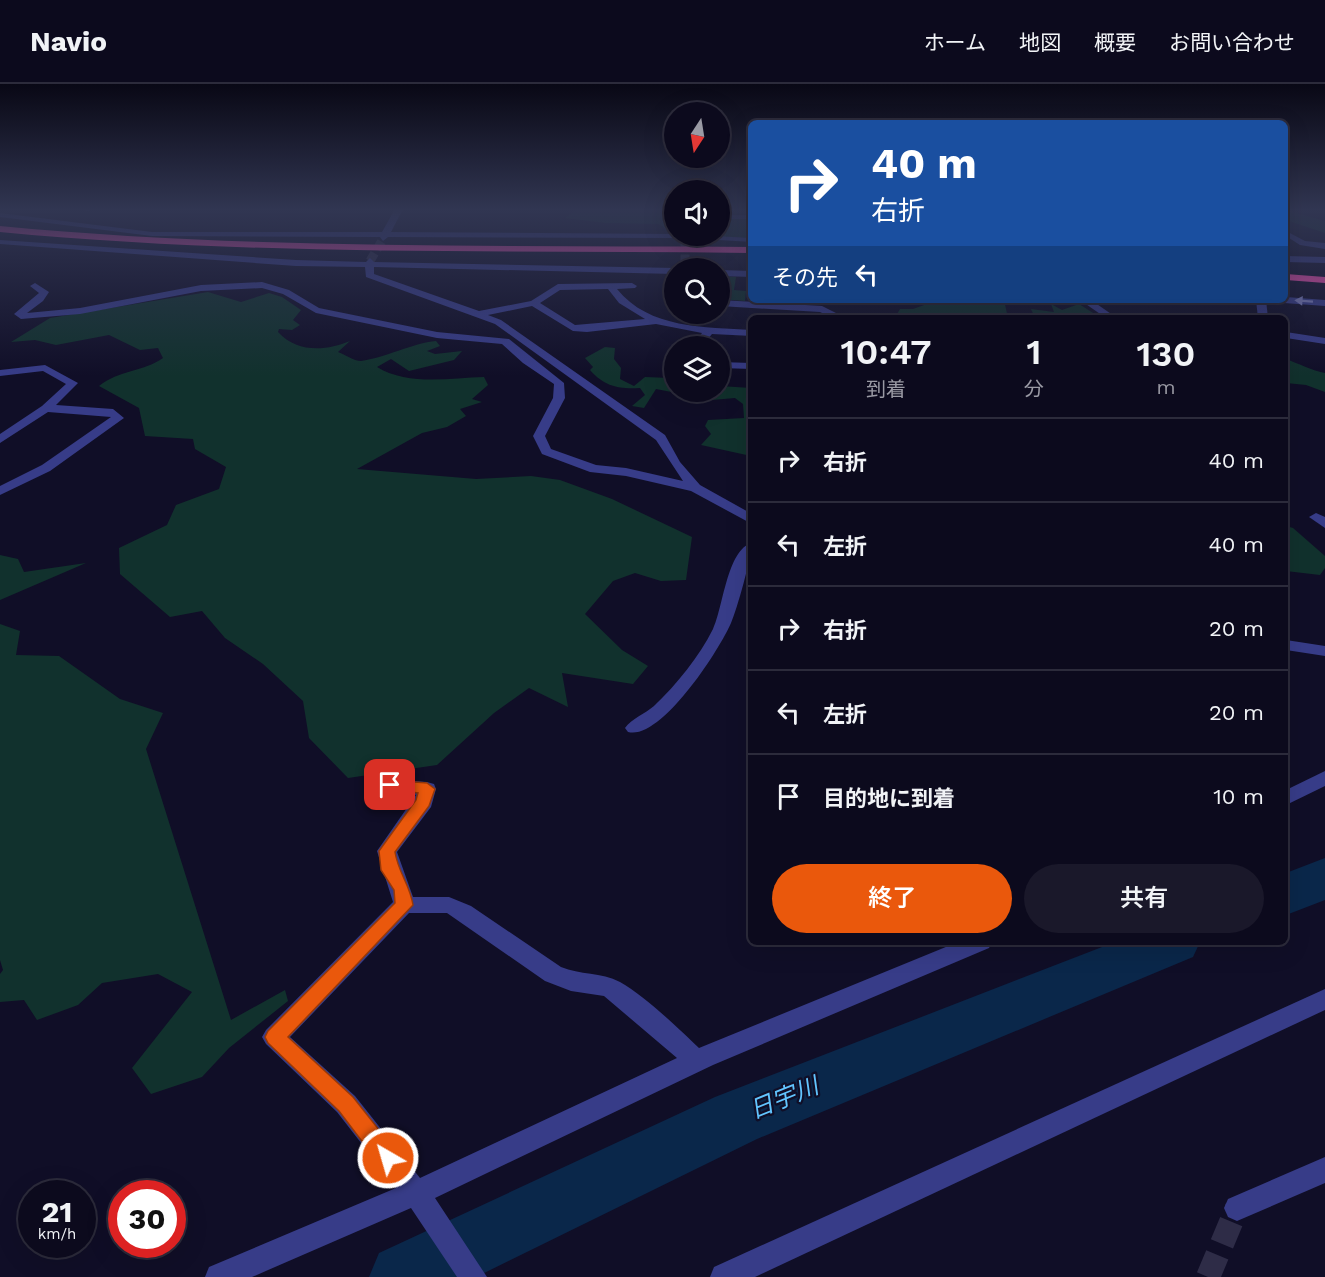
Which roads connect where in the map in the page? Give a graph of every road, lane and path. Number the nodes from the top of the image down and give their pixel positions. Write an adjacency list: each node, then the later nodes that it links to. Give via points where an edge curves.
1 (369, 265): 18 (street, via 369,275)
2 (460, 265): 3 (street)
3 (664, 271)
4 (1288, 271): 7 (highway)
5 (730, 273): 6 (street)
6 (748, 274)
7 (1325, 274)
8 (1288, 277): 9 (highway)
9 (1325, 280)
10 (35, 286): 32 (street, via 44,292 21,316 134,302 201,288 262,285 286,292 316,310 437,335 505,341 527,362 559,383 559,398 539,436 546,451 594,469)
11 (610, 286): 12 (street); 14 (street, via 558,287); 21 (street, via 626,306)
12 (632, 286)
13 (1288, 300): 16 (street, one-way to 13)
14 (534, 303): 18 (street); 21 (street, via 573,328)
15 (1090, 303): 20 (street)
16 (1325, 303)
17 (730, 304): 19 (street, via 822,309)
18 (478, 314): 32 (street, via 498,322 661,438)
19 (835, 315)
20 (1108, 315)
21 (657, 321): 22 (street)
22 (710, 330): 23 (street); 25 (street)
23 (748, 333)
24 (1288, 334): 26 (street)
25 (705, 336)
26 (1325, 341)
27 (730, 365): 28 (street)
28 (748, 366)
29 (0, 373): 30 (street, via 45,368 74,384)
30 (46, 408): 31 (street); 33 (street, via 112,412 118,418 46,468)
31 (0, 439)
32 (695, 488): 34 (street)
33 (0, 491)
34 (748, 518)
35 (748, 553): 38 (street, via 742,560 724,622 704,654 681,688 660,710)
36 (1288, 645): 37 (street)
37 (1325, 651)
38 (634, 728)
39 (1325, 778): 41 (street)
40 (375, 785): 42 (street, via 427,789 424,802 387,851 390,870 402,888)
41 (1288, 797)
42 (404, 905): 45 (street, via 449,905 553,974 612,989); 47 (street, via 274,1037 346,1104)
43 (974, 945): 45 (street)
44 (1325, 999): 51 (street)
45 (696, 1061): 47 (street)
46 (1325, 1170): 48 (street)
47 (416, 1193): 49 (street); 50 (street)
48 (1237, 1208)
49 (219, 1277)
50 (473, 1277)
51 (724, 1277)

